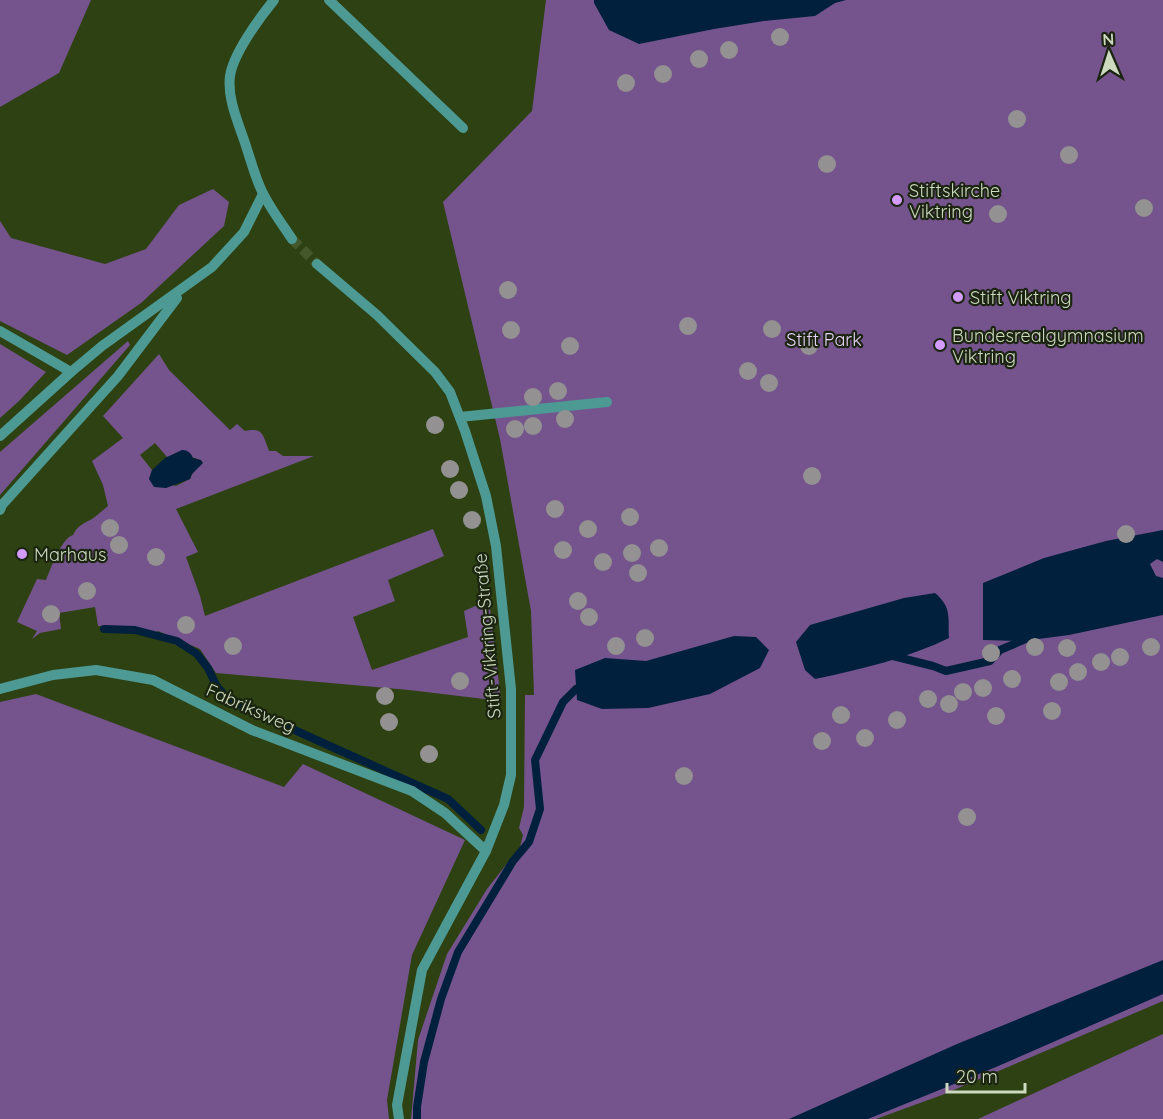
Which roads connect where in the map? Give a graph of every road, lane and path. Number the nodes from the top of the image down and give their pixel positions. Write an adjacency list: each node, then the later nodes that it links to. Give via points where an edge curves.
1 (274, 0): 4 (street, via 235,59 229,88)
2 (329, 0): 3 (street)
3 (464, 128)
4 (266, 199): 5 (street); 7 (street, via 244,232 212,267)
5 (292, 239)
6 (317, 264): 11 (street, Stift-Viktring-Straße, via 435,372 450,392)
7 (184, 288): 9 (street); 13 (street, via 118,376)
8 (0, 331): 9 (street)
9 (71, 372): 12 (street)
10 (607, 402): 11 (street)
11 (460, 417): 15 (street, Stift-Viktring-Straße, via 486,496 496,546 511,689 511,776)
12 (0, 436)
13 (0, 510)
14 (0, 689): 15 (street, Fabriksweg, via 53,675 96,670 153,680 252,730 412,791 445,813)
15 (486, 851): 16 (street, Stift-Viktring-Straße, via 422,970 397,1105)
16 (399, 1119)

